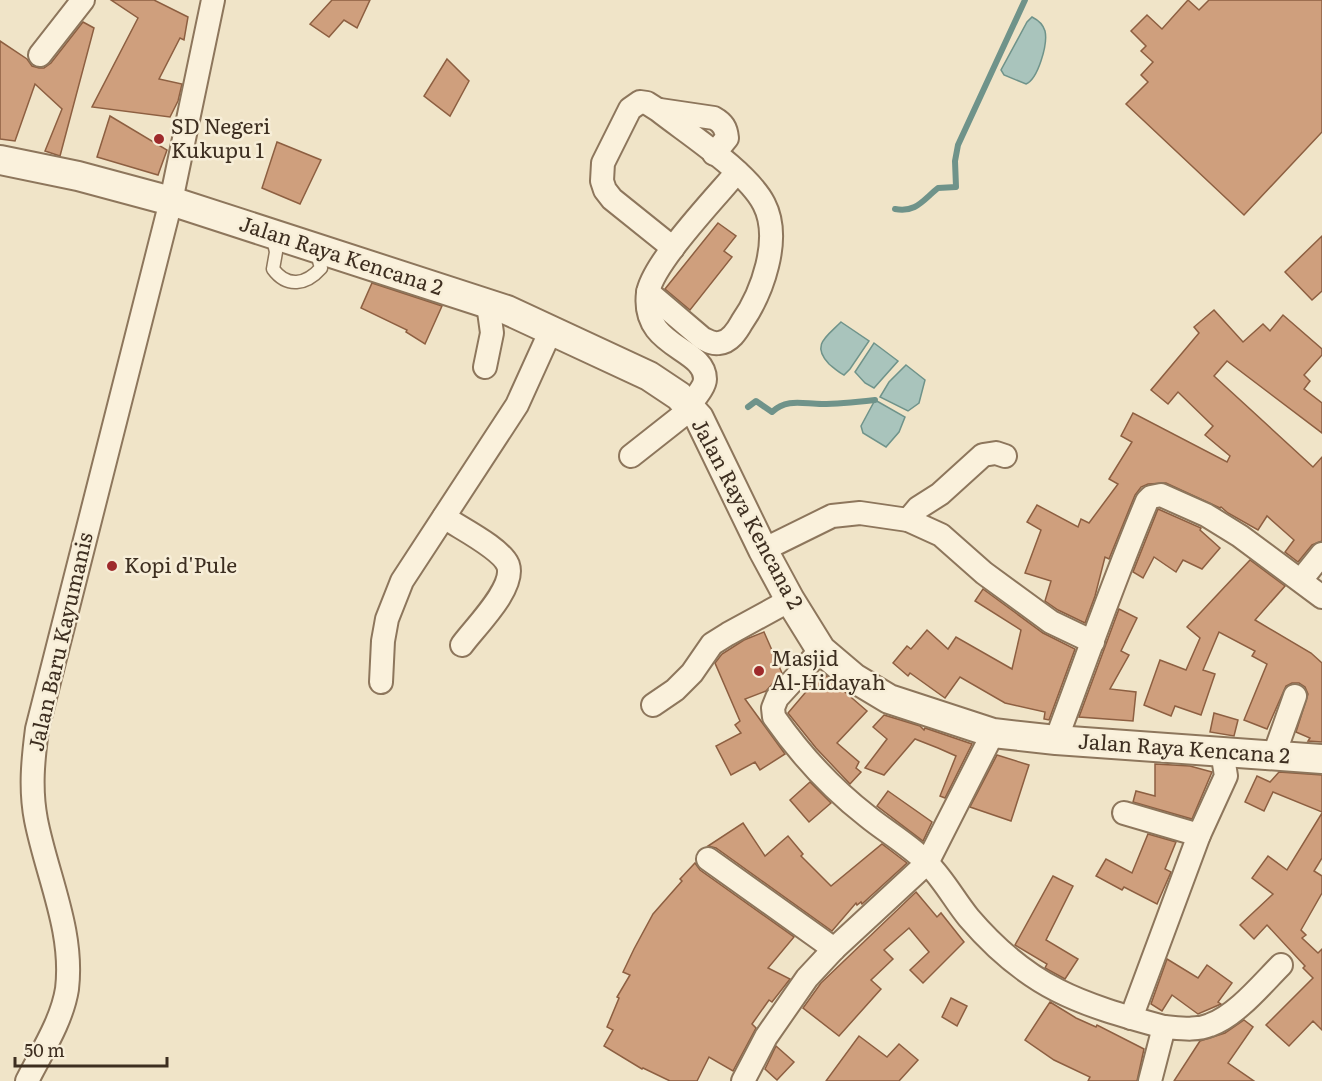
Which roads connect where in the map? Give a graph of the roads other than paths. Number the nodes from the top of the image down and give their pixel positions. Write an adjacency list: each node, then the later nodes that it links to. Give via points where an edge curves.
1 (83, 0): 3 (street)
2 (213, 0): 6 (street, Jalan Baru Kayumanis)
3 (40, 55)
4 (0, 160): 6 (street, Jalan Raya Kencana 2)
5 (736, 172): 9 (street); 9 (street, via 647,103 640,102 630,109 603,163 605,190); 10 (street, via 765,205 770,220 768,259 757,297 738,329 722,343 712,343)
6 (171, 201): 7 (street, Jalan Raya Kencana 2); 43 (street, Jalan Baru Kayumanis, via 37,729 32,794 67,943 68,969 57,1020)
7 (272, 233): 8 (street, Jalan Raya Kencana 2); 8 (lane, via 276,252 273,268 286,280 307,281 321,268)
8 (316, 248): 11 (street, Jalan Raya Kencana 2)
9 (673, 248): 10 (street)
10 (648, 292): 14 (street, via 649,318 654,326 704,371 704,383)
11 (488, 304): 12 (street, Jalan Raya Kencana 2); 13 (street, via 492,333)
12 (551, 330): 14 (street, Jalan Raya Kencana 2, via 634,367); 17 (street, via 517,405)
13 (485, 367)
14 (687, 404): 15 (street, via 683,415); 19 (street, Jalan Raya Kencana 2, via 706,431)
15 (631, 456)
16 (1005, 456): 18 (street, via 983,455)
17 (444, 517): 25 (street, via 490,547 508,567 502,594); 27 (street, via 398,590 387,619)
18 (908, 520): 19 (street, via 860,513 832,516); 24 (street, via 941,535 984,573 1052,622)
19 (764, 550): 23 (street, Jalan Raya Kencana 2)
20 (1322, 554): 21 (street)
21 (1301, 580): 22 (street); 24 (street, via 1214,520 1156,495 1147,501)
22 (1322, 597)
23 (790, 600): 26 (street, Jalan Raya Kencana 2); 29 (street, via 712,644 692,673)
24 (1093, 642): 31 (street)
25 (462, 645)
26 (821, 650): 30 (street, Jalan Raya Kencana 2, via 854,678 889,699); 38 (street, via 777,698 774,717 830,784)
27 (381, 682)
28 (1295, 696): 33 (street)
29 (652, 705)
30 (993, 733): 31 (street, Jalan Raya Kencana 2); 38 (street)
31 (1056, 740): 32 (street, Jalan Raya Kencana 2)
32 (1222, 751): 33 (street, Jalan Raya Kencana 2); 36 (street, via 1226,776)
33 (1274, 755): 34 (street, Jalan Raya Kencana 2)
34 (1322, 759)
35 (1125, 813): 36 (street)
36 (1199, 835): 41 (street)
37 (708, 859): 39 (street)
38 (927, 863): 39 (street); 41 (street, via 969,918 1025,973 1084,1004)
39 (834, 949): 44 (street, via 783,1011)
40 (1281, 965): 42 (street, via 1226,1018 1209,1026)
41 (1131, 1018): 42 (street)
42 (1164, 1028): 45 (street)
43 (27, 1081)
44 (743, 1081)
45 (1150, 1081)

